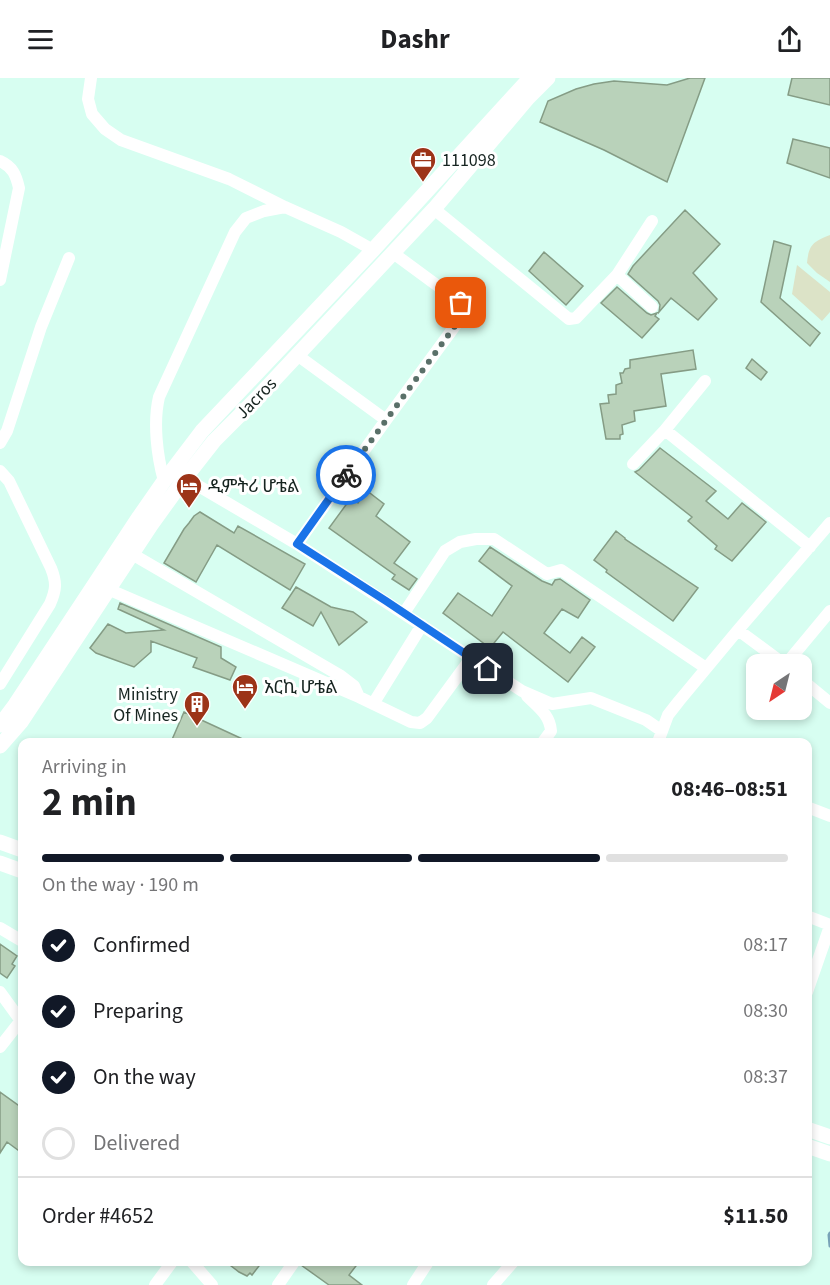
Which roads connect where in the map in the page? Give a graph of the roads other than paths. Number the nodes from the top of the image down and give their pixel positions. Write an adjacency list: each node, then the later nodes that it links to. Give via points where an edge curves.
1 (91, 78): 5 (street, via 88,99 92,114 121,140 230,179)
2 (530, 78): 8 (main road, Jacros)
3 (549, 79): 6 (main road, Jacros, via 528,98)
4 (0, 161): 12 (street, via 15,173 19,189)
5 (285, 207): 8 (street); 24 (street, via 246,218 235,231 159,397 158,458)
6 (434, 209): 9 (main road, Jacros); 11 (street, via 569,319 576,318)
7 (652, 222): 11 (street)
8 (373, 250): 18 (main road, Jacros)
9 (393, 253): 14 (main road, Jacros); 16 (street, via 465,309)
10 (69, 258): 20 (street)
11 (617, 275): 13 (street)
12 (0, 280)
13 (652, 307)
14 (297, 355): 16 (street); 19 (main road, Jacros)
15 (705, 381): 17 (street)
16 (386, 420): 26 (street)
17 (665, 430): 21 (street); 27 (street)
18 (202, 432): 19 (main road); 24 (main road, Jacros)
19 (214, 441): 23 (main road, Jacros)
20 (0, 443)
21 (633, 464)
22 (0, 471): 40 (street, via 13,488 51,568 55,591)
23 (185, 478): 26 (street); 28 (main road, Jacros)
24 (164, 481): 46 (main road, Jacros)
25 (830, 523): 27 (street)
26 (297, 544): 31 (street)
27 (810, 547): 33 (street)
28 (132, 554): 29 (main road, Jacros); 34 (street)
29 (110, 590): 35 (street); 49 (main road, Jacros, via 21,722)
30 (830, 611): 37 (street)
31 (404, 613): 32 (street); 39 (street, via 445,551 460,542 495,539 547,574 561,570)
32 (422, 625): 38 (street); 45 (street)
33 (738, 630): 36 (street); 39 (street)
34 (264, 631): 35 (street); 43 (street, via 341,676 354,686)
35 (254, 652): 43 (street)
36 (771, 654)
37 (793, 654)
38 (471, 658): 42 (street); 45 (street, via 428,718 420,723)
39 (706, 668): 47 (street, via 668,715)
40 (0, 684)
41 (812, 688): 44 (street)
42 (522, 691): 47 (street, via 552,704 591,698 646,720); 48 (street, via 546,715 551,731)
43 (359, 697): 45 (street)
44 (830, 703)
45 (373, 704)
46 (0, 725)
47 (660, 737)
48 (546, 738)
49 (0, 746)
50 (812, 809): 51 (street)
51 (830, 816)
52 (0, 843): 53 (main road)
53 (18, 849)
54 (0, 863): 55 (main road)
55 (18, 870)
56 (812, 918): 57 (street)
57 (830, 926): 60 (street)
58 (0, 928): 59 (street)
59 (18, 939)
60 (812, 978)
61 (0, 992): 62 (street)
62 (18, 1015)
63 (18, 1025): 64 (street)
64 (0, 1047)
65 (812, 1131): 66 (main road)
66 (830, 1137)
67 (812, 1148): 68 (main road)
68 (830, 1154)
69 (169, 1266): 74 (street)
70 (195, 1266): 75 (street)
71 (291, 1266): 76 (street)
72 (425, 1266): 77 (street)
73 (510, 1266): 78 (street)
74 (155, 1285)
75 (212, 1285)
76 (278, 1285)
77 (413, 1285)
78 (493, 1285)

